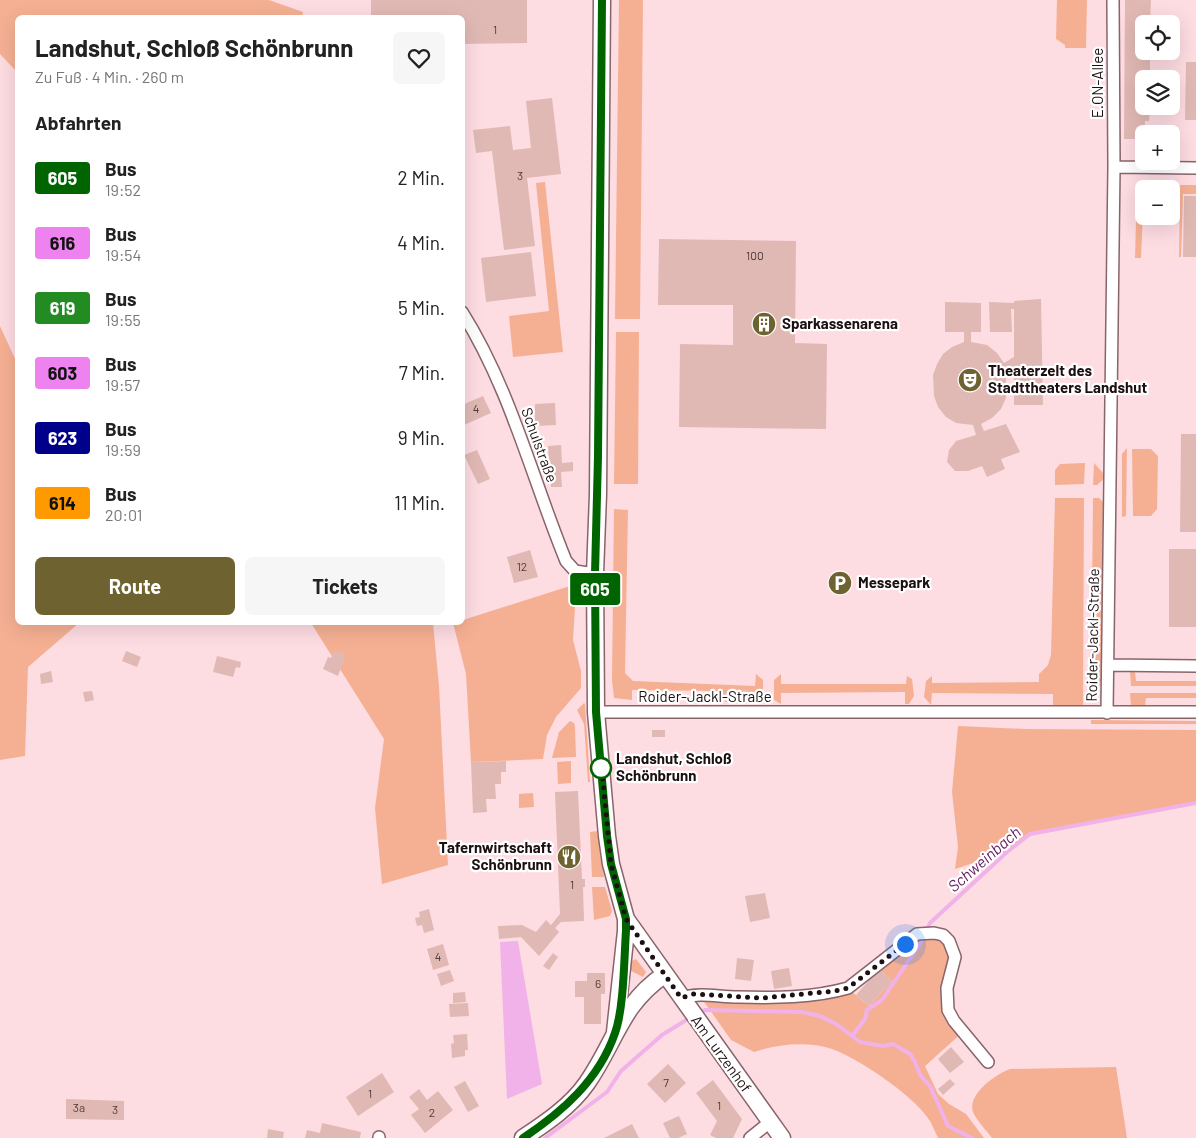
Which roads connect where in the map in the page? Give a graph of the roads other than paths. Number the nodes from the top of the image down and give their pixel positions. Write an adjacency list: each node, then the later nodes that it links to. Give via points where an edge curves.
1 (602, 0): 6 (main road)
2 (1113, 0): 3 (street, E.ON-Allee)
3 (1114, 167): 4 (street); 7 (street, Roider-Jackl-Straße)
4 (1196, 168)
5 (465, 316): 6 (street, Schulstraße, via 504,395 566,561 575,571)
6 (595, 574): 9 (main road)
7 (1108, 665): 8 (street); 11 (street, Roider-Jackl-Straße)
8 (1196, 666)
9 (596, 712): 11 (street, Roider-Jackl-Straße, via 859,710); 12 (main road, via 611,864)
10 (1196, 712): 11 (street)
11 (1107, 713)
12 (626, 919): 13 (main road, Am Lurzenhof); 15 (main road)
13 (664, 975): 14 (main road, Am Lurzenhof); 15 (main road, via 633,1003)
14 (685, 1004): 16 (street, via 693,994 762,998 848,988 917,934 934,933 942,935 954,949 947,988 948,1010); 17 (main road, Am Lurzenhof)
15 (615, 1032): 18 (main road, via 586,1085 565,1107)
16 (988, 1062)
17 (770, 1122): 19 (street); 20 (main road, Am Lurzenhof)
18 (523, 1138)
19 (750, 1138)
20 (782, 1138)

